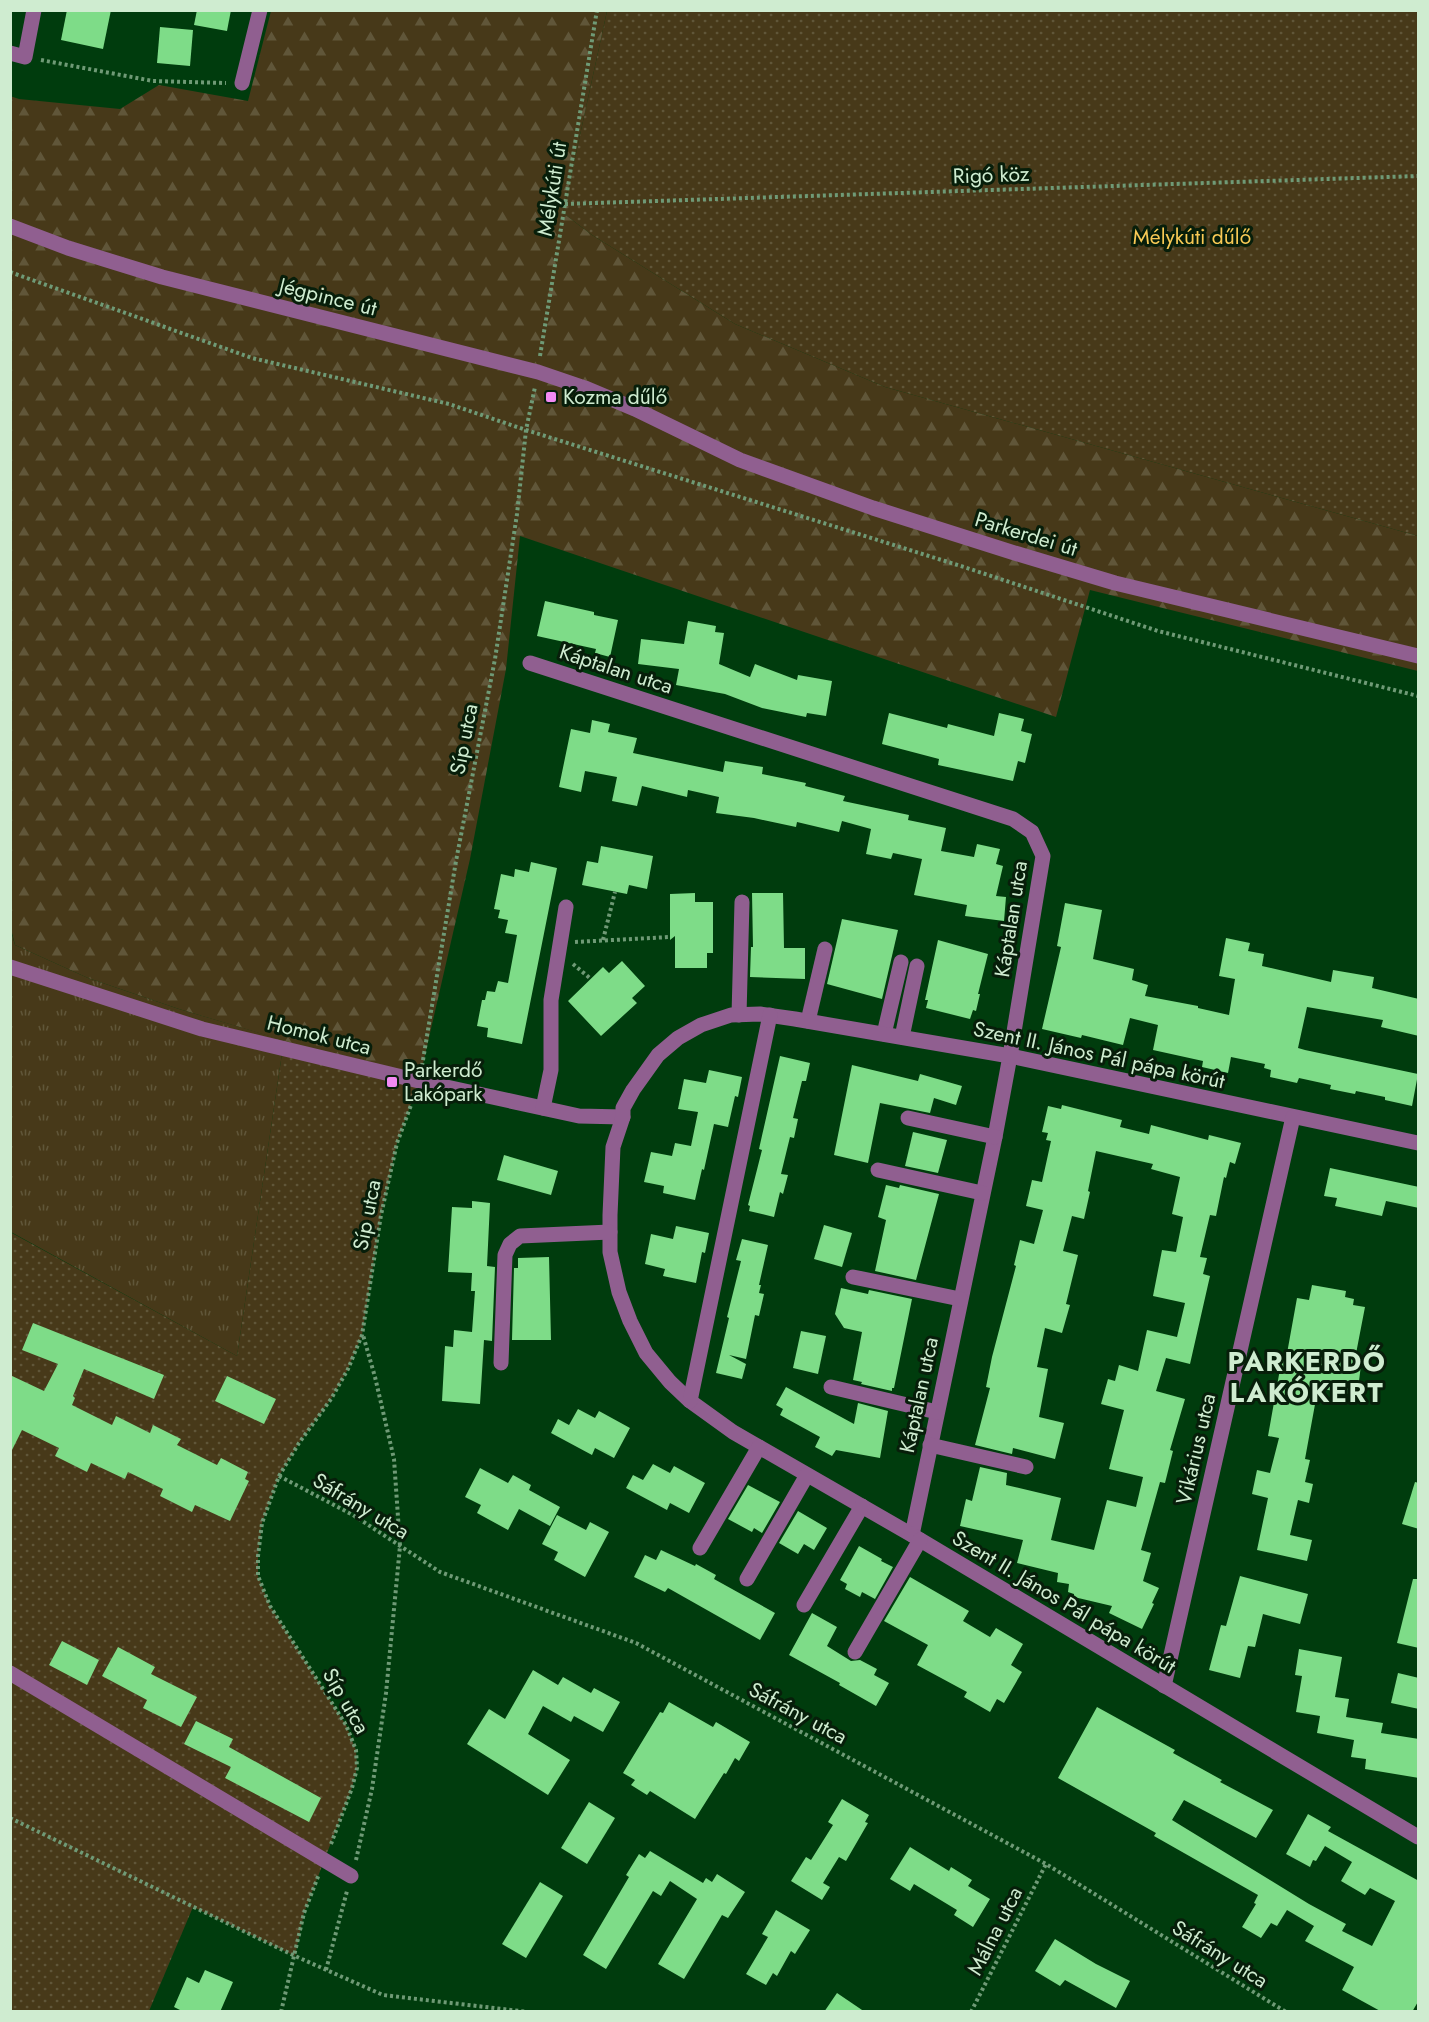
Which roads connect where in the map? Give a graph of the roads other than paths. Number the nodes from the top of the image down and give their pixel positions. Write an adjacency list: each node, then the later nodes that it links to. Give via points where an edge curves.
1 (34, 10): 3 (street)
2 (260, 10): 4 (street)
3 (18, 55)
4 (242, 83)
5 (10, 226): 6 (street, Jégpince út, via 162,277 538,372)
6 (635, 409): 7 (street, Parkerdei út, via 740,460 1006,551 1116,583)
7 (1419, 656)
8 (530, 663): 20 (street, Káptalan utca, via 1013,819 1032,832 1043,856)
9 (742, 902): 15 (street)
10 (566, 907): 21 (street, via 551,1000 551,1070)
11 (825, 949): 17 (street)
12 (901, 962): 18 (street)
13 (918, 966): 19 (street)
14 (10, 967): 21 (street, Homok utca, via 202,1029)
15 (739, 1015): 16 (street, Szent II. János Pál pápa körút); 22 (street, Szent II. János Pál pápa körút, via 701,1025 678,1038 658,1056 633,1090 623,1108)
16 (770, 1016): 17 (street, Szent II. János Pál pápa körút); 34 (street)
17 (807, 1021): 18 (street, Szent II. János Pál pápa körút)
18 (884, 1034): 19 (street, Szent II. János Pál pápa körút)
19 (902, 1037): 20 (street, Szent II. János Pál pápa körút)
20 (1010, 1056): 23 (street, Szent II. János Pál pápa körút); 25 (street, Káptalan utca)
21 (543, 1108): 22 (street, Homok utca, via 579,1116)
22 (623, 1117): 29 (street, Szent II. János Pál pápa körút, via 613,1147)
23 (1293, 1117): 26 (street, Szent II. János Pál pápa körút); 47 (street, Vikárius utca)
24 (908, 1118): 25 (street)
25 (994, 1137): 28 (street, Káptalan utca)
26 (1419, 1143)
27 (878, 1170): 28 (street)
28 (982, 1193): 31 (street, Káptalan utca)
29 (610, 1232): 32 (street, via 520,1236 510,1244 504,1255); 34 (street, Szent II. János Pál pápa körút, via 610,1252 630,1321 646,1353)
30 (853, 1276): 31 (street)
31 (960, 1299): 35 (street, Káptalan utca)
32 (501, 1363)
33 (831, 1388): 35 (street)
34 (690, 1401): 37 (street, Szent II. János Pál pápa körút)
35 (937, 1412): 36 (street, Káptalan utca)
36 (930, 1445): 38 (street); 41 (street, Káptalan utca)
37 (759, 1447): 39 (street, Szent II. János Pál pápa körút); 42 (street)
38 (1026, 1467)
39 (807, 1475): 40 (street, Szent II. János Pál pápa körút); 43 (street)
40 (862, 1506): 41 (street, Szent II. János Pál pápa körút); 44 (street)
41 (916, 1537): 45 (street, Káptalan utca); 47 (street, Szent II. János Pál pápa körút)
42 (700, 1548)
43 (747, 1579)
44 (804, 1605)
45 (855, 1652)
46 (10, 1674): 49 (street)
47 (1164, 1686): 48 (street, Szent II. János Pál pápa körút)
48 (1419, 1837)
49 (351, 1876)

